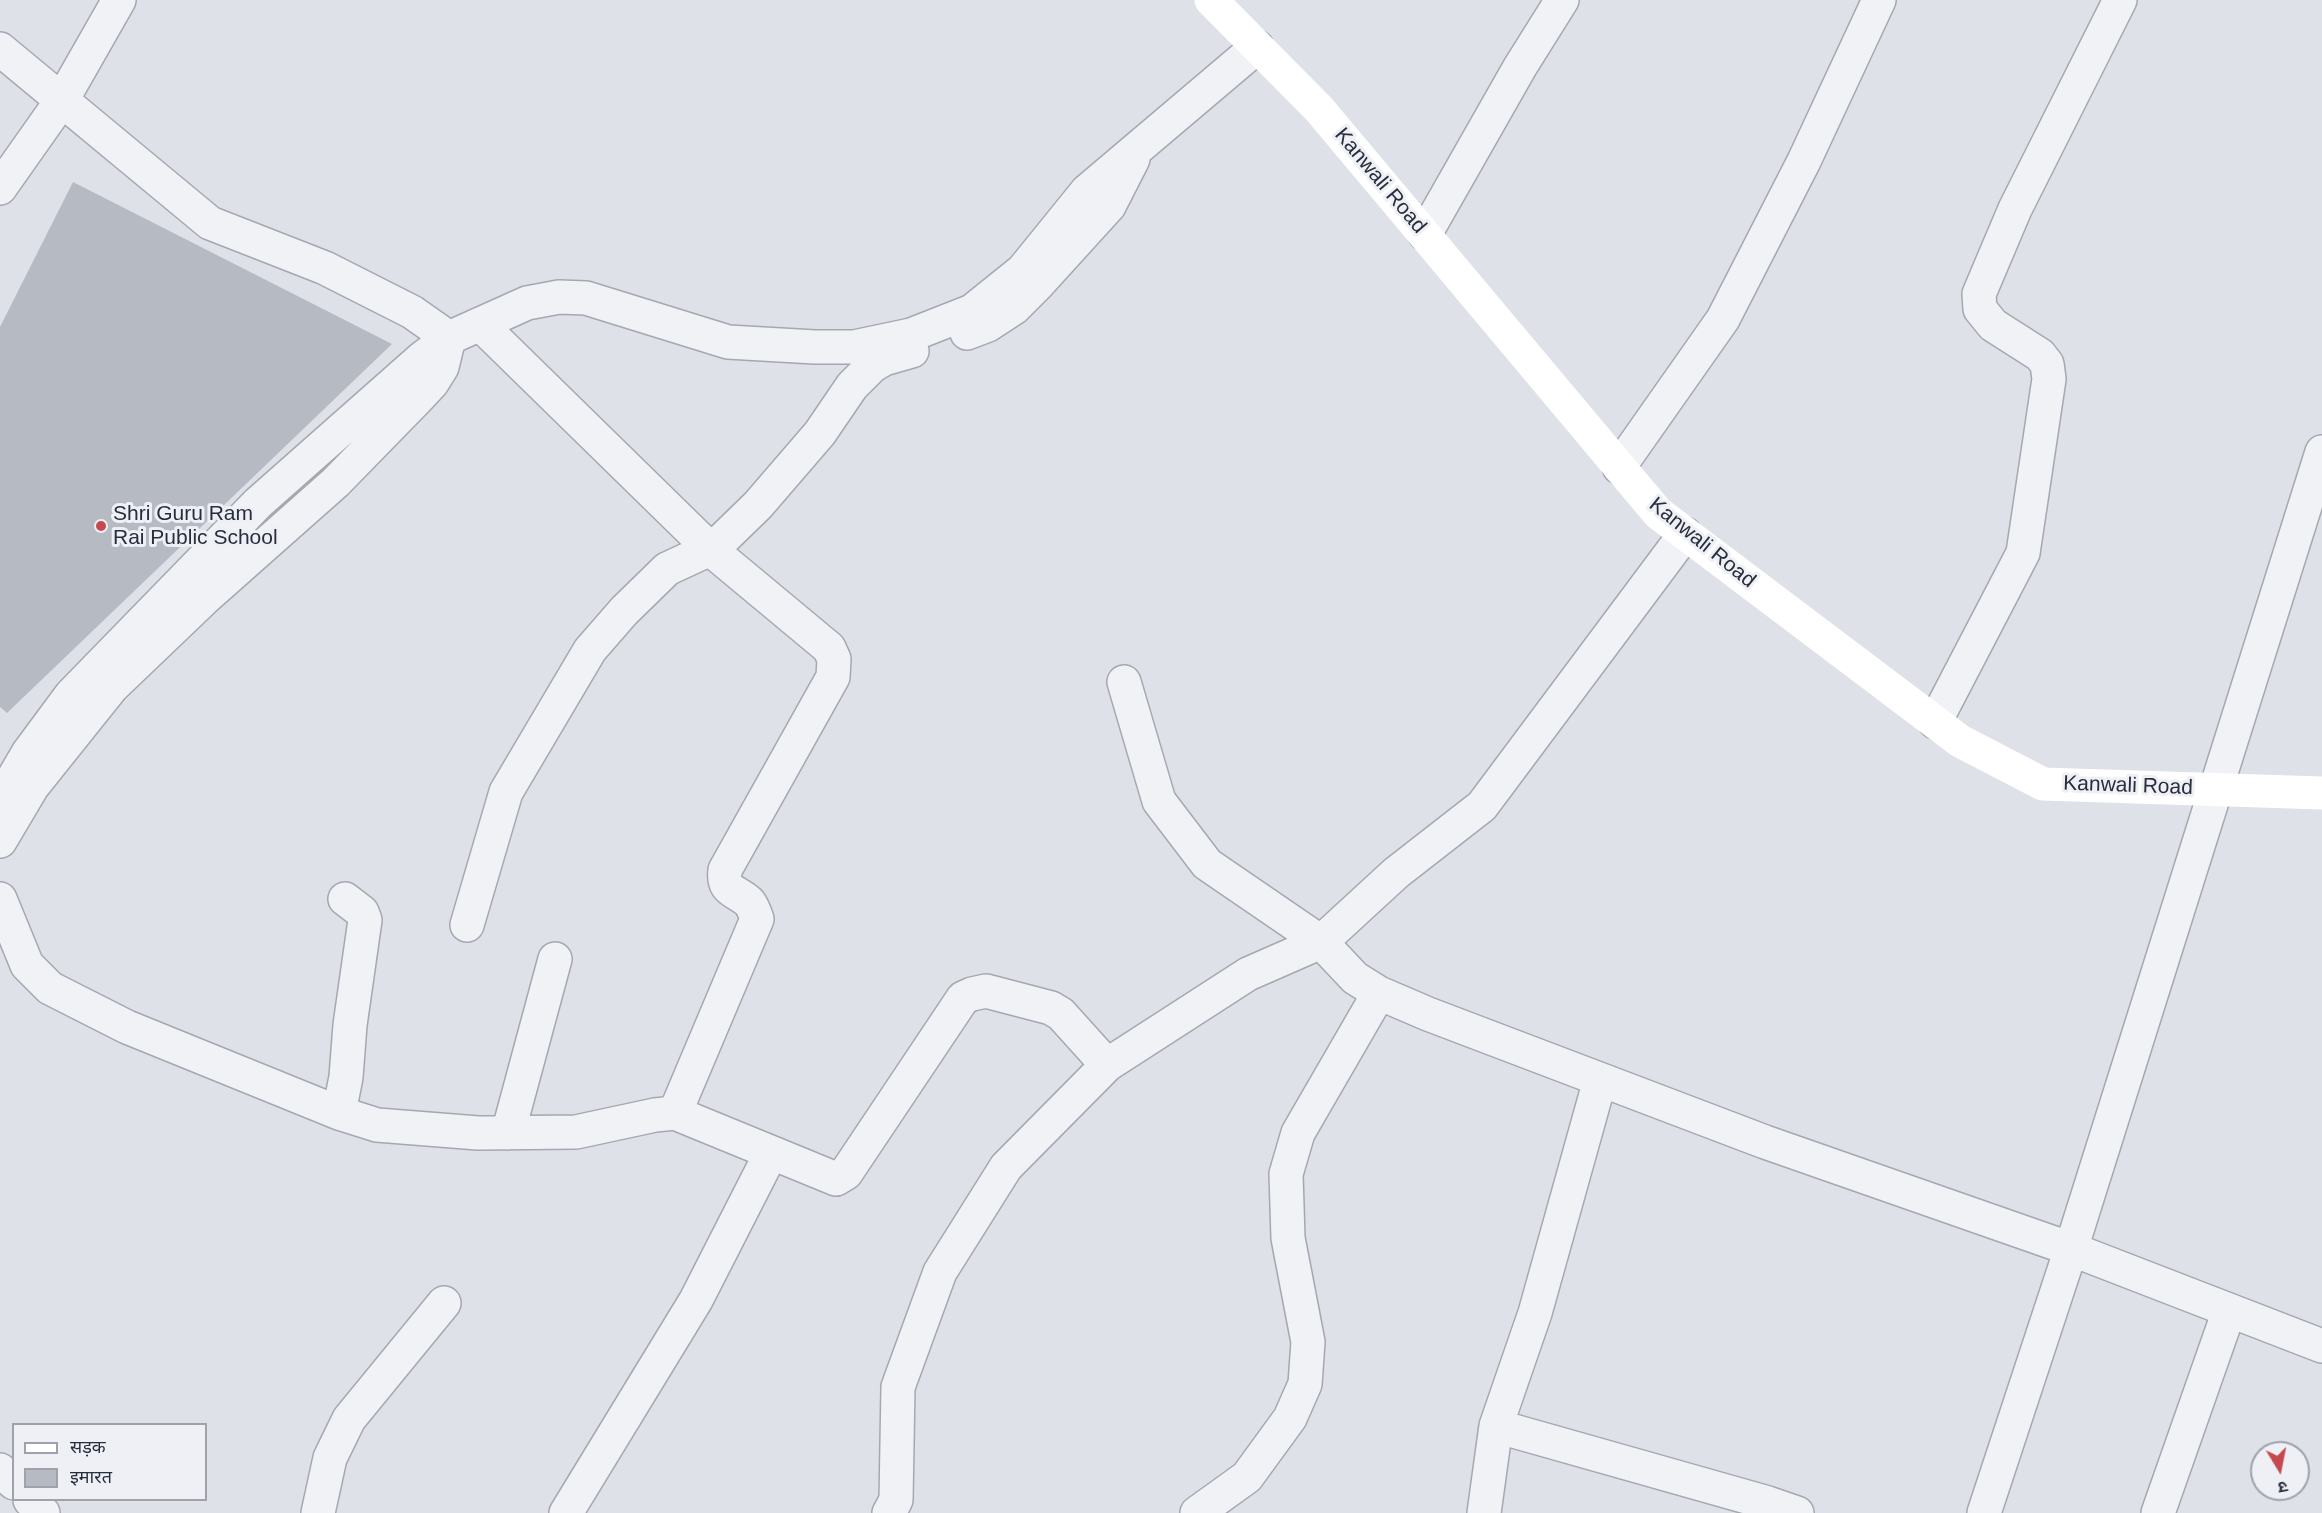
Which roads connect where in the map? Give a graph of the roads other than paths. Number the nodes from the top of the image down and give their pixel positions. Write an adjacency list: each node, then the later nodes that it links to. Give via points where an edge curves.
1 (118, 0): 8 (street)
2 (1211, 0): 6 (street, Kanwali Road)
3 (1562, 0): 11 (street)
4 (1879, 0): 15 (street, via 1804,161 1723,319)
5 (2120, 0): 19 (street, via 2015,209 1979,294 1980,309 1986,317 2040,355 2047,364 2049,379 2023,553)
6 (1257, 47): 9 (street); 11 (street, Kanwali Road, via 1319,109)
7 (0, 49): 8 (street)
8 (63, 100): 10 (street); 13 (street, via 210,223 325,268 412,312)
9 (1138, 147): 12 (street, via 1087,191 1023,270 972,311 911,335 854,346 728,342 586,298 559,297 527,303); 17 (street, via 1108,206 1014,308 988,325 872,366 758,505)
10 (0, 189)
11 (1425, 234): 15 (street, Kanwali Road)
12 (480, 324): 13 (street); 17 (street)
13 (449, 338): 22 (street, via 258,503 80,687 28,753); 23 (street, via 442,367 410,406 336,482 112,687 32,787)
14 (2322, 452): 20 (street)
15 (1619, 467): 16 (street, Kanwali Road, via 1658,513)
16 (1685, 534): 19 (street, Kanwali Road); 27 (street, via 1482,806 1396,873)
17 (710, 549): 26 (street, via 667,569 590,650 506,792); 33 (street, via 829,648 834,659 833,677 725,870 728,888 750,903 757,920)
18 (1124, 682): 27 (street, via 1160,801 1208,864)
19 (1935, 723): 20 (street, Kanwali Road, via 1960,741 2043,784)
20 (2217, 789): 21 (street, Kanwali Road); 36 (street)
21 (2322, 793)
22 (0, 801)
23 (0, 841)
24 (0, 899): 32 (street, via 27,965 50,988 127,1028)
25 (345, 899): 32 (street, via 362,912 365,920)
26 (467, 925)
27 (1321, 942): 29 (street, via 1355,978); 30 (street, via 1248,974)
28 (555, 959): 34 (street)
29 (1379, 993): 31 (street); 46 (street, via 1298,1134 1286,1174 1288,1238 1308,1342 1305,1384 1290,1418 1247,1477)
30 (1107, 1065): 35 (street, via 1051,1008 986,991 972,994 963,998 846,1173 836,1179 828,1178); 43 (street, via 1006,1167 940,1272 898,1387)
31 (1600, 1080): 36 (street); 40 (street, via 1535,1313)
32 (339, 1113): 34 (street, via 377,1125)
33 (675, 1113): 34 (street, via 576,1132); 35 (street)
34 (508, 1133)
35 (771, 1153): 45 (street, via 696,1300)
36 (2071, 1249): 38 (street); 49 (street)
37 (444, 1303): 44 (street, via 349,1419 330,1458)
38 (2229, 1311): 39 (street); 50 (street)
39 (2322, 1346)
40 (1496, 1426): 47 (street); 48 (street)
41 (0, 1470): 42 (street)
42 (12, 1483)
43 (898, 1509)
44 (318, 1513)
45 (566, 1513)
46 (1197, 1513)
47 (1484, 1513)
48 (1797, 1513)
49 (1984, 1513)
50 (2158, 1513)

